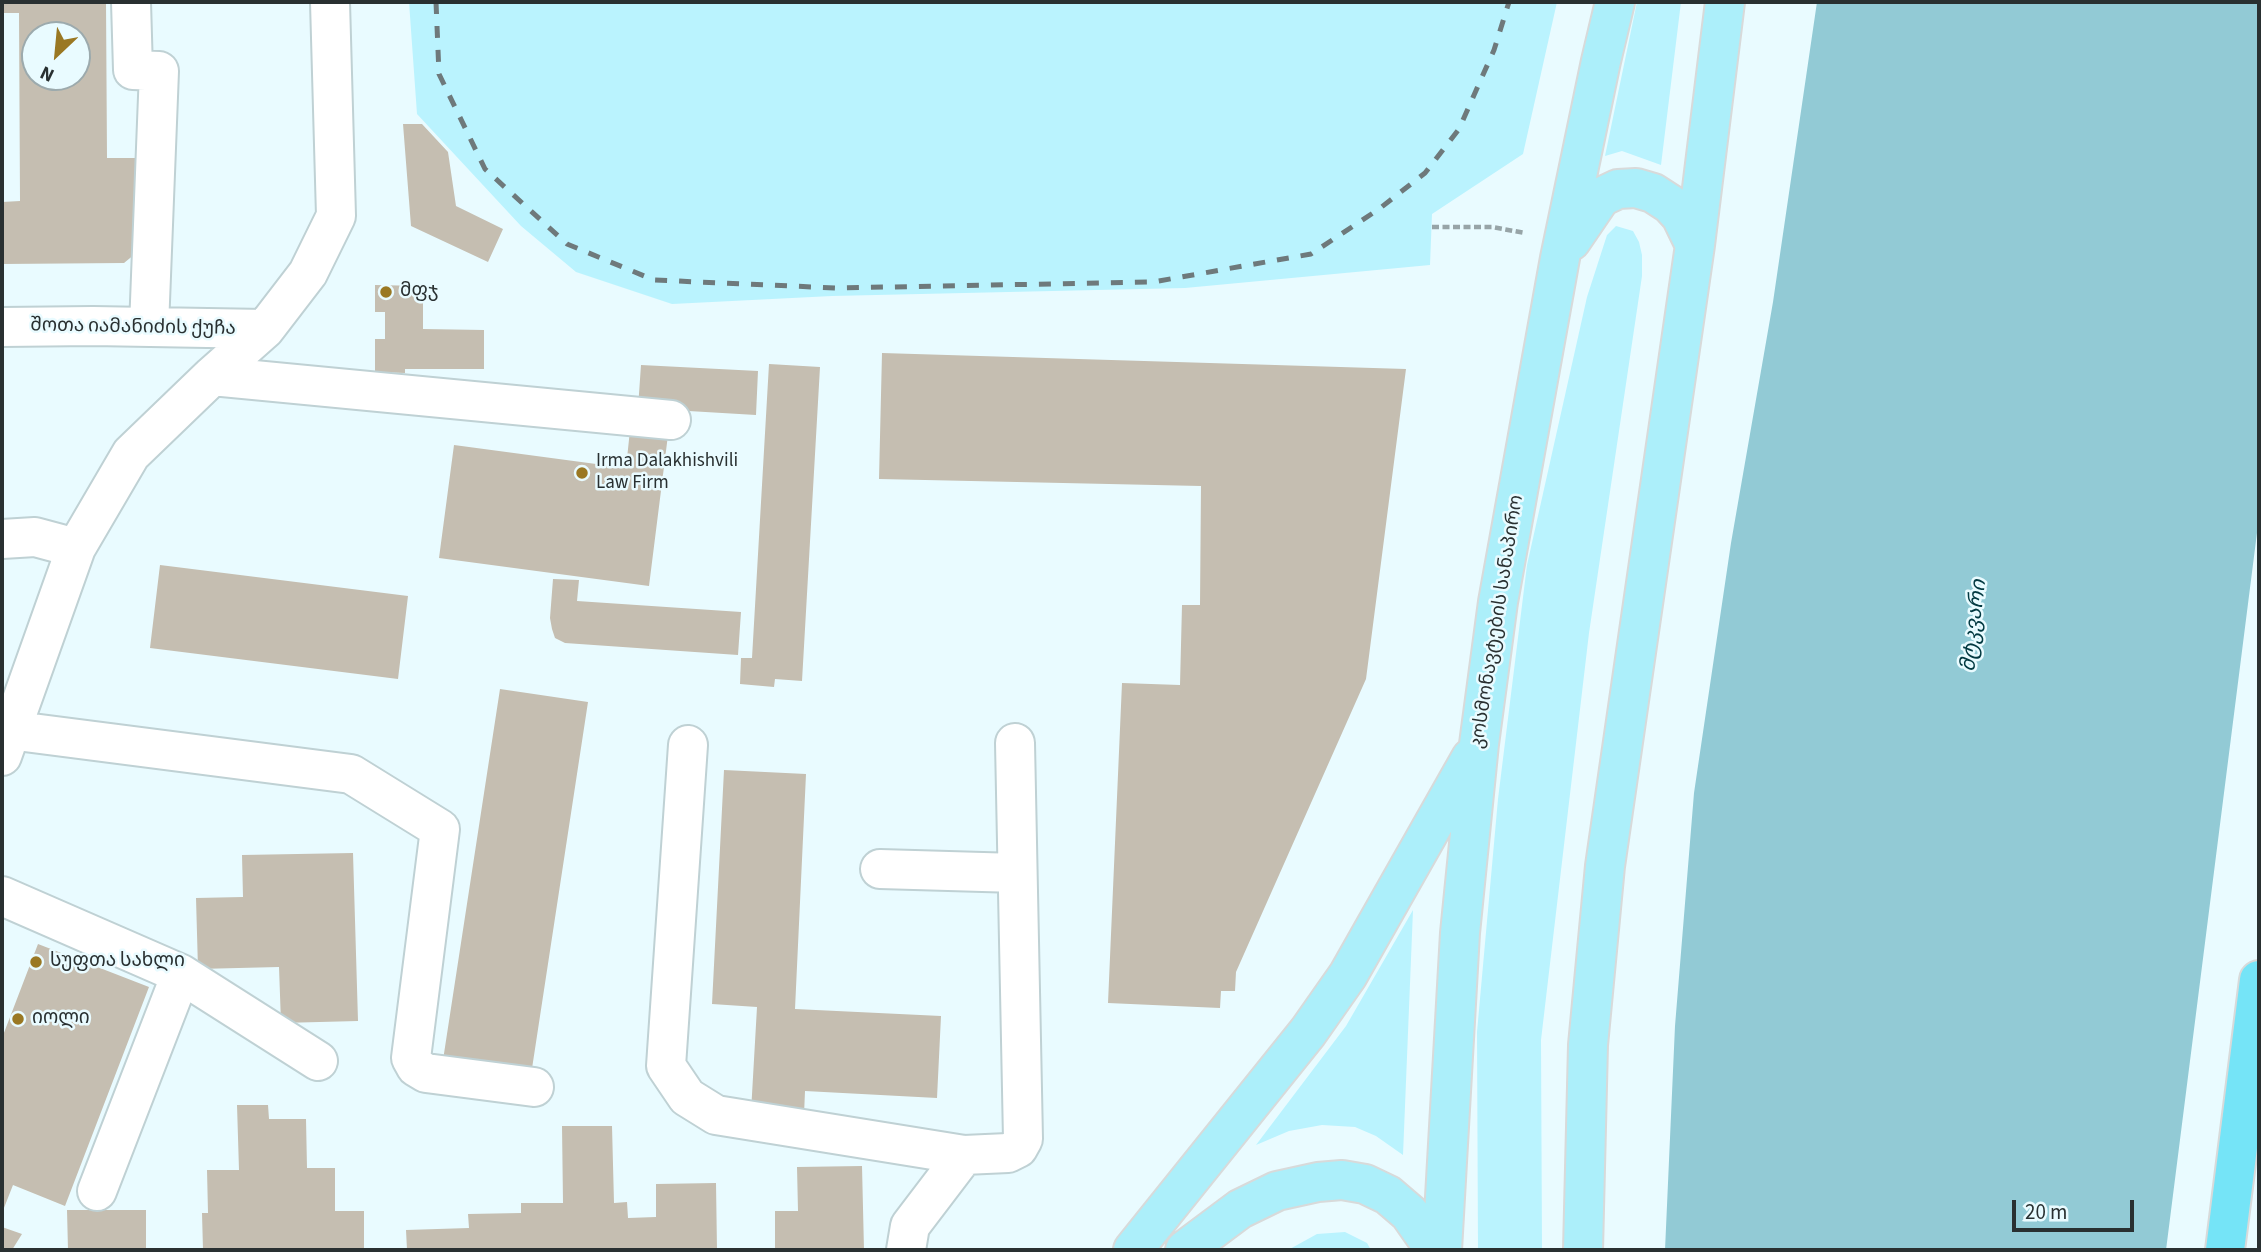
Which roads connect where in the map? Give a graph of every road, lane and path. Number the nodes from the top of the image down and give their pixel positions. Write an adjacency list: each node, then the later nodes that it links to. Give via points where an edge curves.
1 (131, 2): 10 (street, via 133,70 159,71)
2 (330, 2): 11 (street, via 336,216 308,273)
3 (1615, 2): 8 (main road, კოსმონავტების სანაპირო)
4 (1725, 2): 7 (main road)
5 (1432, 228): 6 (path, via 1492,227)
6 (1529, 233)
7 (1695, 245): 8 (main road, via 1670,204 1636,188 1618,189 1601,197); 34 (main road, via 1605,866 1588,1045)
8 (1560, 258): 18 (main road, კოსმონავტების სანაპირო, via 1498,602)
9 (2, 327): 10 (street, შოთა იამანიძის ქუჩა)
10 (149, 327): 11 (street, შოთა იამანიძის ქუჩა)
11 (265, 329): 12 (street)
12 (212, 376): 13 (street); 15 (street, via 131,454)
13 (671, 420)
14 (2, 539): 15 (street, via 35,537)
15 (76, 548): 16 (street)
16 (6, 743): 26 (street, via 351,774 440,829 411,1058 426,1073)
17 (1016, 743): 21 (street)
18 (1479, 744): 30 (main road, via 1348,975 1292,1052); 33 (main road, კოსმონავტების სანაპირო, via 1460,933)
19 (688, 745): 27 (street, via 666,1066 687,1097 716,1115)
20 (880, 869): 21 (street)
21 (1017, 873): 27 (street, via 1023,1139 1008,1153)
22 (2, 895): 23 (street)
23 (181, 974): 25 (street); 28 (street)
24 (2259, 980): 35 (highway)
25 (318, 1060)
26 (534, 1087)
27 (964, 1155): 29 (street, via 910,1227)
28 (97, 1191)
29 (906, 1250)
30 (1132, 1250)
31 (1185, 1250): 32 (main road, via 1240,1209 1278,1191 1342,1180 1388,1195 1409,1213)
32 (1435, 1250)
33 (1442, 1250)
34 (1583, 1250)
35 (2225, 1250)

